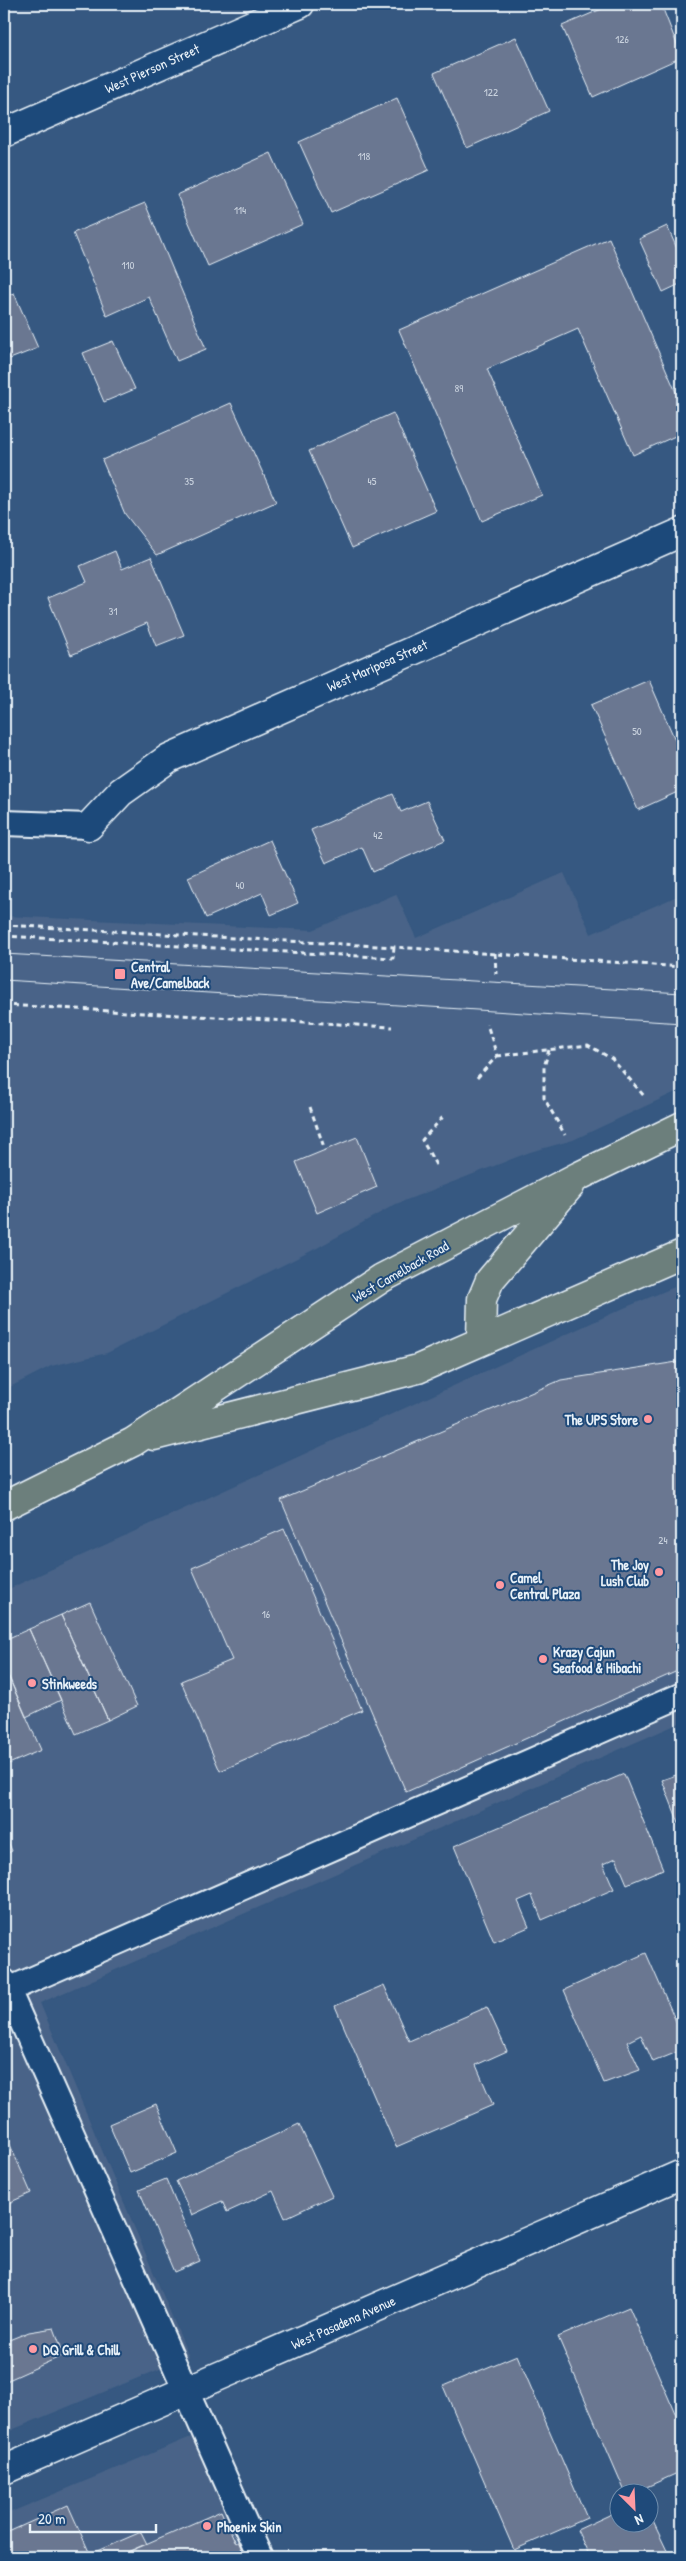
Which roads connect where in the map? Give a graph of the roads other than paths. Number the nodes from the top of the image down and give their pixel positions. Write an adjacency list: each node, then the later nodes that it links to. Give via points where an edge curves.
1 (300, 4): 2 (street, West Pierson Street)
2 (4, 133)
3 (682, 532): 5 (street, West Mariposa Street, via 169,758 121,792)
4 (4, 823): 5 (lane)
5 (89, 826)
6 (682, 1126): 7 (main road, West Camelback Road)
7 (579, 1176): 9 (main road, via 490,1280 482,1299); 10 (main road, West Camelback Road, via 382,1278)
8 (682, 1254): 9 (main road, West Camelback Road)
9 (481, 1340): 10 (main road, West Camelback Road, via 418,1369)
10 (133, 1442): 11 (main road, West Camelback Road)
11 (4, 1506)
12 (682, 1695): 13 (lane)
13 (6, 1985): 15 (lane)
14 (682, 2174): 15 (street, West Pasadena Avenue)
15 (185, 2391): 16 (street, West Pasadena Avenue); 17 (lane)
16 (4, 2470)
17 (260, 2557)

